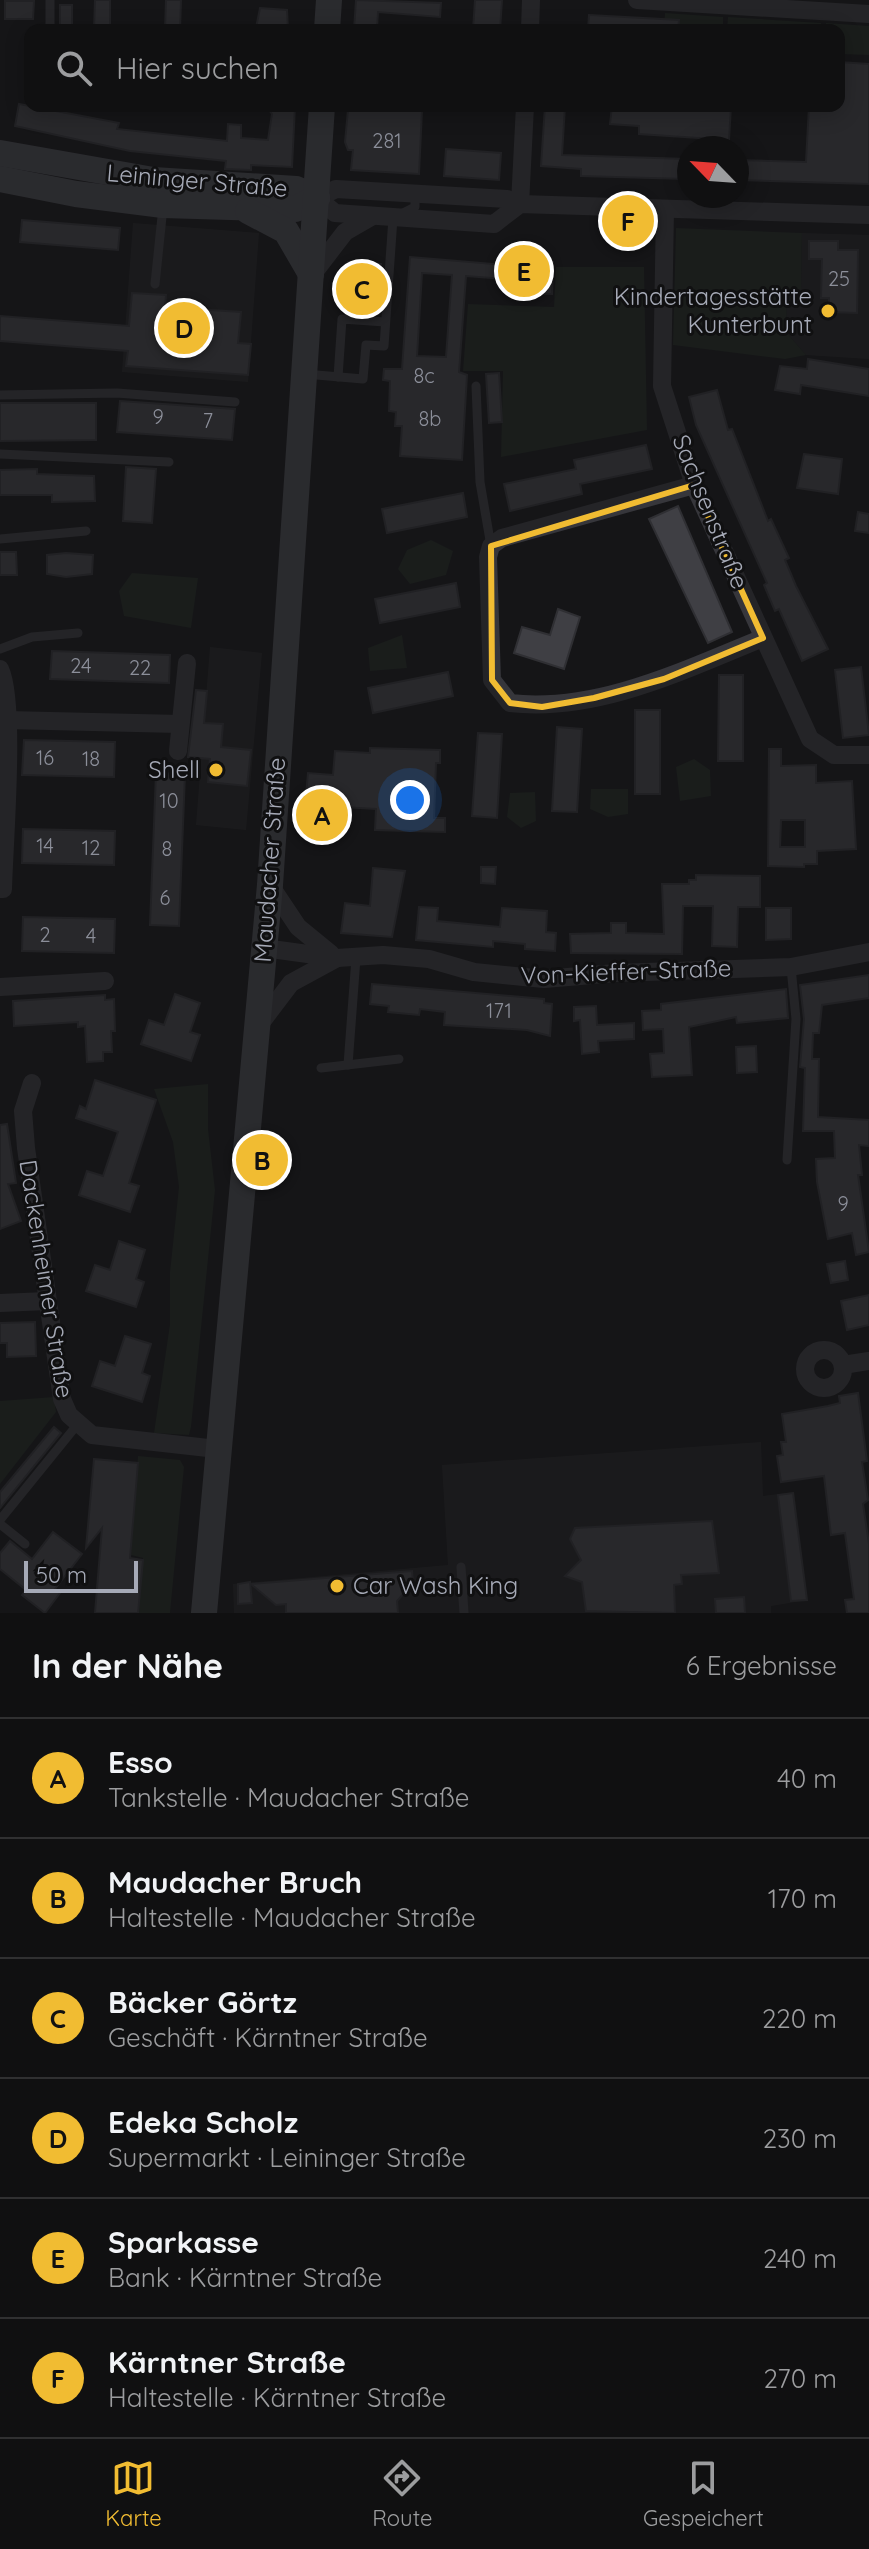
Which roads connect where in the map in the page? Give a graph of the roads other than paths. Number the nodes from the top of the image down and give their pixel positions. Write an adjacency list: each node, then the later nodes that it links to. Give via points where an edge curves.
1 (50, 0): 6 (lane)
2 (329, 0): 7 (street)
3 (531, 0): 8 (street)
4 (637, 0): 5 (street)
5 (869, 14)
6 (50, 24)
7 (327, 24)
8 (530, 24)
9 (322, 112): 16 (street, Maudacher Straße)
10 (525, 112): 17 (street)
11 (0, 153): 14 (street, Leininger Straße)
12 (0, 179): 14 (street, Leininger Straße)
13 (153, 180): 14 (street, Leininger Straße); 16 (street, Leininger Straße, via 296,189); 18 (lane, via 162,188)
14 (72, 181): 18 (street, Leininger Straße)
15 (415, 194): 16 (street, via 336,189); 17 (street); 23 (lane, via 415,207)
16 (317, 198): 19 (street, Leininger Straße, via 295,209); 22 (street, via 335,213); 24 (street, Maudacher Straße)
17 (520, 204): 20 (street); 23 (street, via 494,224)
18 (163, 205): 19 (street, Leininger Straße); 25 (lane)
19 (241, 208): 24 (street, Leininger Straße, via 286,231)
20 (665, 209): 21 (street); 34 (street, Sachsenstraße, via 662,386)
21 (869, 215)
22 (371, 217): 23 (street); 24 (street, via 345,232)
23 (393, 218): 26 (lane)
24 (312, 275): 27 (street, Maudacher Straße)
25 (155, 284)
26 (385, 322): 28 (lane, via 342,319); 28 (lane, via 384,346 366,345 363,379)
27 (305, 374): 28 (lane); 47 (street, Maudacher Straße)
28 (338, 377)
29 (476, 386): 37 (lane, via 480,482)
30 (0, 395): 31 (lane, via 117,393)
31 (235, 402)
32 (0, 454): 33 (lane)
33 (169, 462)
34 (694, 485): 37 (street, via 502,538); 39 (street, Sachsenstraße)
35 (86, 531): 36 (lane)
36 (0, 539)
37 (491, 546): 39 (street, via 492,680 510,703 542,707 594,698 664,679)
38 (78, 633): 40 (lane, via 32,637)
39 (763, 638): 46 (street, Sachsenstraße, via 810,739 834,755)
40 (0, 649)
41 (187, 663): 44 (street)
42 (0, 669): 43 (street)
43 (6, 720): 44 (street); 48 (street)
44 (180, 724): 45 (street)
45 (178, 751)
46 (869, 755)
47 (270, 885): 49 (street, Maudacher Straße); 51 (street, via 312,942)
48 (2, 889)
49 (264, 948): 51 (street, Von-Kieffer-Straße); 55 (street, Maudacher Straße)
50 (869, 952): 52 (street, Von-Kieffer-Straße)
51 (347, 958): 52 (street, Von-Kieffer-Straße, via 429,959 474,972 544,979); 55 (street, Von-Kieffer-Straße, via 291,983); 57 (lane)
52 (791, 967): 60 (lane, via 796,1019)
53 (105, 981): 54 (street)
54 (0, 987)
55 (256, 1029): 66 (street, Maudacher Straße)
56 (399, 1059): 57 (lane)
57 (348, 1065): 58 (lane)
58 (321, 1068)
59 (32, 1083): 61 (street, Dackenheimer Straße, via 23,1111)
60 (787, 1160)
61 (47, 1301): 62 (street); 65 (street, Dackenheimer Straße, via 62,1399)
62 (0, 1303)
63 (869, 1361): 64 (street)
64 (843, 1365)
65 (77, 1425): 66 (street, Dackenheimer Straße, via 92,1435 120,1441); 67 (lane)
66 (217, 1449): 70 (street, Maudacher Straße)
67 (0, 1522): 68 (lane)
68 (25, 1544)
69 (461, 1567): 73 (lane)
70 (206, 1583): 71 (street, Maudacher Straße); 72 (street)
71 (204, 1613)
72 (217, 1613)
73 (464, 1613)

